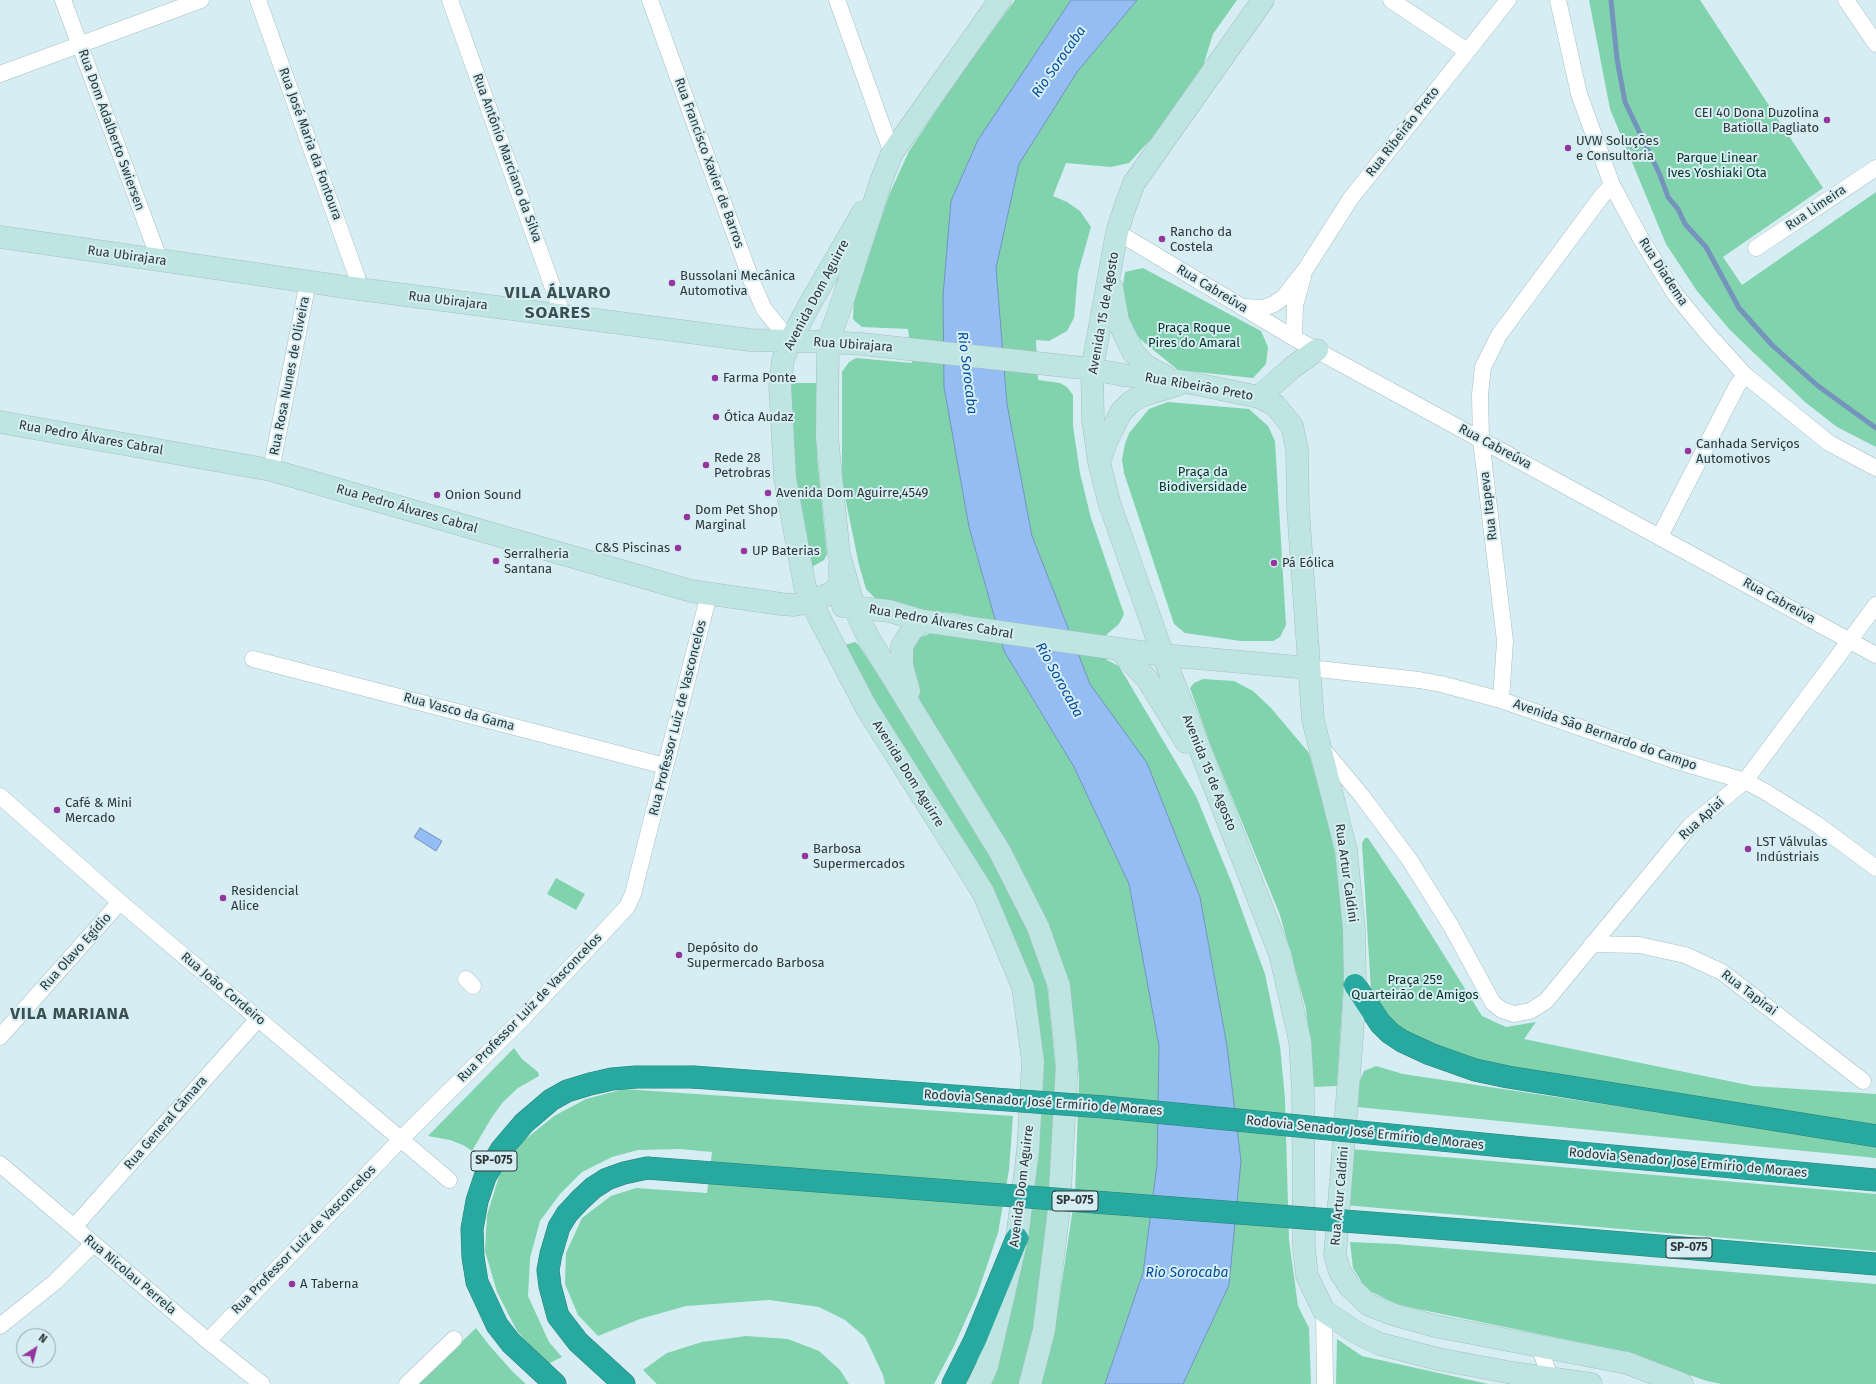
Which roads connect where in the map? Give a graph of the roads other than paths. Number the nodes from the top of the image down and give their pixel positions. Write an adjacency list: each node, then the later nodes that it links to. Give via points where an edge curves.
1 (63, 0): 14 (street, Rua Dom Adalberto Swiersen)
2 (201, 0): 14 (street)
3 (258, 0): 28 (street, Rua José Maria da Fontoura, via 357,277)
4 (450, 0): 30 (street, Rua Antônio Marciano da Silva)
5 (650, 0): 32 (street, Rua Francisco Xavier de Barros, via 752,282 764,309)
6 (837, 0): 17 (street)
7 (1000, 0): 17 (main road, Avenida Dom Aguirre)
8 (1263, 0): 21 (main road, Avenida 15 de Agosto, via 1134,183)
9 (1391, 0): 15 (street)
10 (1508, 0): 15 (street, Rua Ribeirão Preto)
11 (1558, 0): 20 (street, Rua Diadema, via 1579,94)
12 (1846, 0): 13 (street)
13 (1876, 44)
14 (79, 45): 16 (street); 24 (street, Rua Dom Adalberto Swiersen)
15 (1467, 51): 25 (street, Rua Ribeirão Preto, via 1351,198)
16 (0, 74)
17 (892, 153): 19 (main road, Avenida Dom Aguirre)
18 (1876, 168): 23 (street, Rua Limeira)
19 (881, 181): 32 (main road, Avenida Dom Aguirre); 33 (main road, Avenida Dom Aguirre)
20 (1612, 185): 36 (street, Rua Diadema, via 1675,294); 40 (street, Rua Itapeva, via 1500,335 1486,361 1480,394)
21 (1117, 232): 26 (main road, Avenida 15 de Agosto); 29 (street, Rua Cabreúva)
22 (0, 238): 24 (main road, Rua Ubirajara)
23 (1756, 248)
24 (160, 261): 27 (main road, Rua Ubirajara)
25 (1305, 270): 29 (street, Rua Ribeirão Preto, via 1284,297 1274,304 1263,308); 31 (street, Rua Ribeirão Preto, via 1295,305)
26 (1110, 276): 35 (main road, Avenida 15 de Agosto); 37 (main road, via 1118,321 1136,358 1159,373)
27 (308, 282): 28 (main road, Rua Ubirajara); 43 (street, Rua Rosa Nunes de Oliveira)
28 (359, 289): 30 (main road, Rua Ubirajara)
29 (1242, 307): 31 (street, Rua Cabreúva)
30 (563, 316): 32 (main road, Rua Ubirajara, via 750,340)
31 (1294, 338): 34 (street, Rua Cabreúva)
32 (790, 341): 33 (main road, Rua Ubirajara); 47 (main road, Avenida Dom Aguirre, via 783,360 780,386 785,478 805,587)
33 (828, 342): 35 (main road, Rua Ubirajara); 45 (main road, Avenida Dom Aguirre, via 827,437)
34 (1317, 350): 38 (main road); 40 (street, Rua Cabreúva)
35 (1092, 369): 37 (main road, Rua Ribeirão Preto); 41 (main road, Avenida 15 de Agosto, via 1093,420)
36 (1745, 375): 42 (street, Rua Diadema, via 1829,442); 44 (street, via 1736,386)
37 (1186, 382): 38 (main road, Rua Ribeirão Preto); 41 (main road, via 1130,402 1121,412)
38 (1259, 397): 56 (main road, Rua Ribeirão Preto, via 1275,405 1292,426 1297,449 1298,508)
39 (0, 422): 43 (main road, Rua Pedro Álvares Cabral)
40 (1481, 440): 44 (street, Rua Cabreúva); 57 (street, Rua Itapeva, via 1505,641)
41 (1099, 462): 53 (main road, Avenida 15 de Agosto, via 1109,502)
42 (1876, 468)
43 (271, 470): 46 (main road, Rua Pedro Álvares Cabral)
44 (1660, 536): 51 (street, Rua Cabreúva)
45 (839, 554): 47 (main road, Rua Pedro Álvares Cabral, via 840,582 837,588); 49 (main road, Avenida Dom Aguirre)
46 (709, 594): 47 (main road, Rua Pedro Álvares Cabral, via 781,604); 60 (street, Rua Professor Luiz de Vasconcelos)
47 (811, 602): 49 (main road, Rua Pedro Álvares Cabral); 78 (main road, Avenida Dom Aguirre, via 866,708 983,892 1023,987 1033,1062 1028,1150)
48 (1876, 605): 51 (street, Rua Apiaí)
49 (854, 607): 50 (main road, Rua Pedro Álvares Cabral, via 889,611); 58 (main road, Avenida Dom Aguirre, via 868,637)
50 (930, 622): 52 (main road, Rua Pedro Álvares Cabral); 58 (main road, via 912,630 902,646 904,674)
51 (1849, 639): 54 (street, Rua Cabreúva); 61 (street, Rua Apiaí)
52 (1116, 648): 53 (main road); 62 (main road, via 1148,680)
53 (1163, 655): 56 (main road); 62 (main road, Avenida 15 de Agosto)
54 (1876, 655)
55 (253, 659): 60 (street, Rua Vasco da Gama)
56 (1309, 668): 57 (street, Avenida São Bernardo do Campo, via 1419,680); 59 (main road, Rua Artur Caldini, via 1313,720)
57 (1501, 700): 61 (street, Avenida São Bernardo do Campo, via 1673,760)
58 (918, 719): 93 (main road, Avenida Dom Aguirre, via 1000,852 1038,927 1059,986 1067,1063 1059,1209 1044,1330)
59 (1318, 743): 67 (main road, Rua Artur Caldini, via 1346,850 1354,929); 68 (street, Rua Artur Caldini, via 1409,859 1493,1003 1502,1010)
60 (665, 766): 73 (street, Rua Professor Luiz de Vasconcelos, via 633,894 627,907 524,1017)
61 (1745, 781): 64 (street, Avenida São Bernardo do Campo, via 1818,824); 66 (street, Rua Apiaí, via 1690,826)
62 (1213, 786): 81 (main road, Avenida 15 de Agosto, via 1280,954 1300,1041 1303,1090 1304,1248 1307,1276)
63 (0, 796): 65 (street, Rua João Cordeiro)
64 (1876, 868)
65 (120, 902): 69 (street, Rua João Cordeiro); 70 (street, Rua Olavo Egídio)
66 (1592, 944): 68 (street, Rua Apiaí, via 1546,1001 1530,1011); 71 (street, Rua Tapirai, via 1639,945 1685,955 1722,972)
67 (1355, 985): 72 (highway, via 1380,1023 1390,1033 1430,1054 1475,1070); 85 (main road, Rua Artur Caldini, via 1335,1255 1340,1272 1350,1287 1369,1305 1395,1315 1435,1326)
68 (1514, 1014)
69 (258, 1019): 73 (street, Rua João Cordeiro); 77 (street, Rua General Câmara)
70 (0, 1038)
71 (1863, 1081)
72 (1876, 1136)
73 (401, 1139): 75 (street, Rua João Cordeiro); 84 (street, Rua Professor Luiz de Vasconcelos)
74 (0, 1164): 77 (street, Rua Nicolau Perrela)
75 (449, 1180)
76 (1876, 1180): 89 (highway, Rodovia Senador José Ermírio de Moraes / SP-075, bridge, via 1104,1107 693,1077 612,1079 567,1091 551,1100 524,1123 501,1150 485,1177 477,1201 472,1229 473,1257 478,1282 497,1325 511,1343)
77 (74, 1228): 79 (street, Rua Nicolau Perrela)
78 (1017, 1238): 91 (highway, via 975,1340); 92 (main road, Avenida Dom Aguirre, via 987,1366)
79 (93, 1244): 82 (street, via 55,1282); 84 (street, Rua Nicolau Perrela)
80 (1876, 1264): 90 (highway, SP-075, bridge, via 647,1168 607,1179 592,1188 567,1214 559,1227 550,1262 550,1286 558,1316 578,1342)
81 (1324, 1311): 86 (main road, via 1357,1333 1380,1344 1438,1359); 94 (street)
82 (0, 1326)
83 (454, 1339): 88 (street)
84 (208, 1341): 87 (street, Rua Nicolau Perrela)
85 (1539, 1345): 86 (street); 96 (main road, Rua Artur Caldini, via 1627,1363)
86 (1550, 1380): 95 (main road)
87 (262, 1384)
88 (407, 1384)
89 (555, 1384)
90 (624, 1384)
91 (953, 1384)
92 (979, 1384)
93 (1030, 1384)
94 (1325, 1384)
95 (1591, 1384)
96 (1682, 1384)

